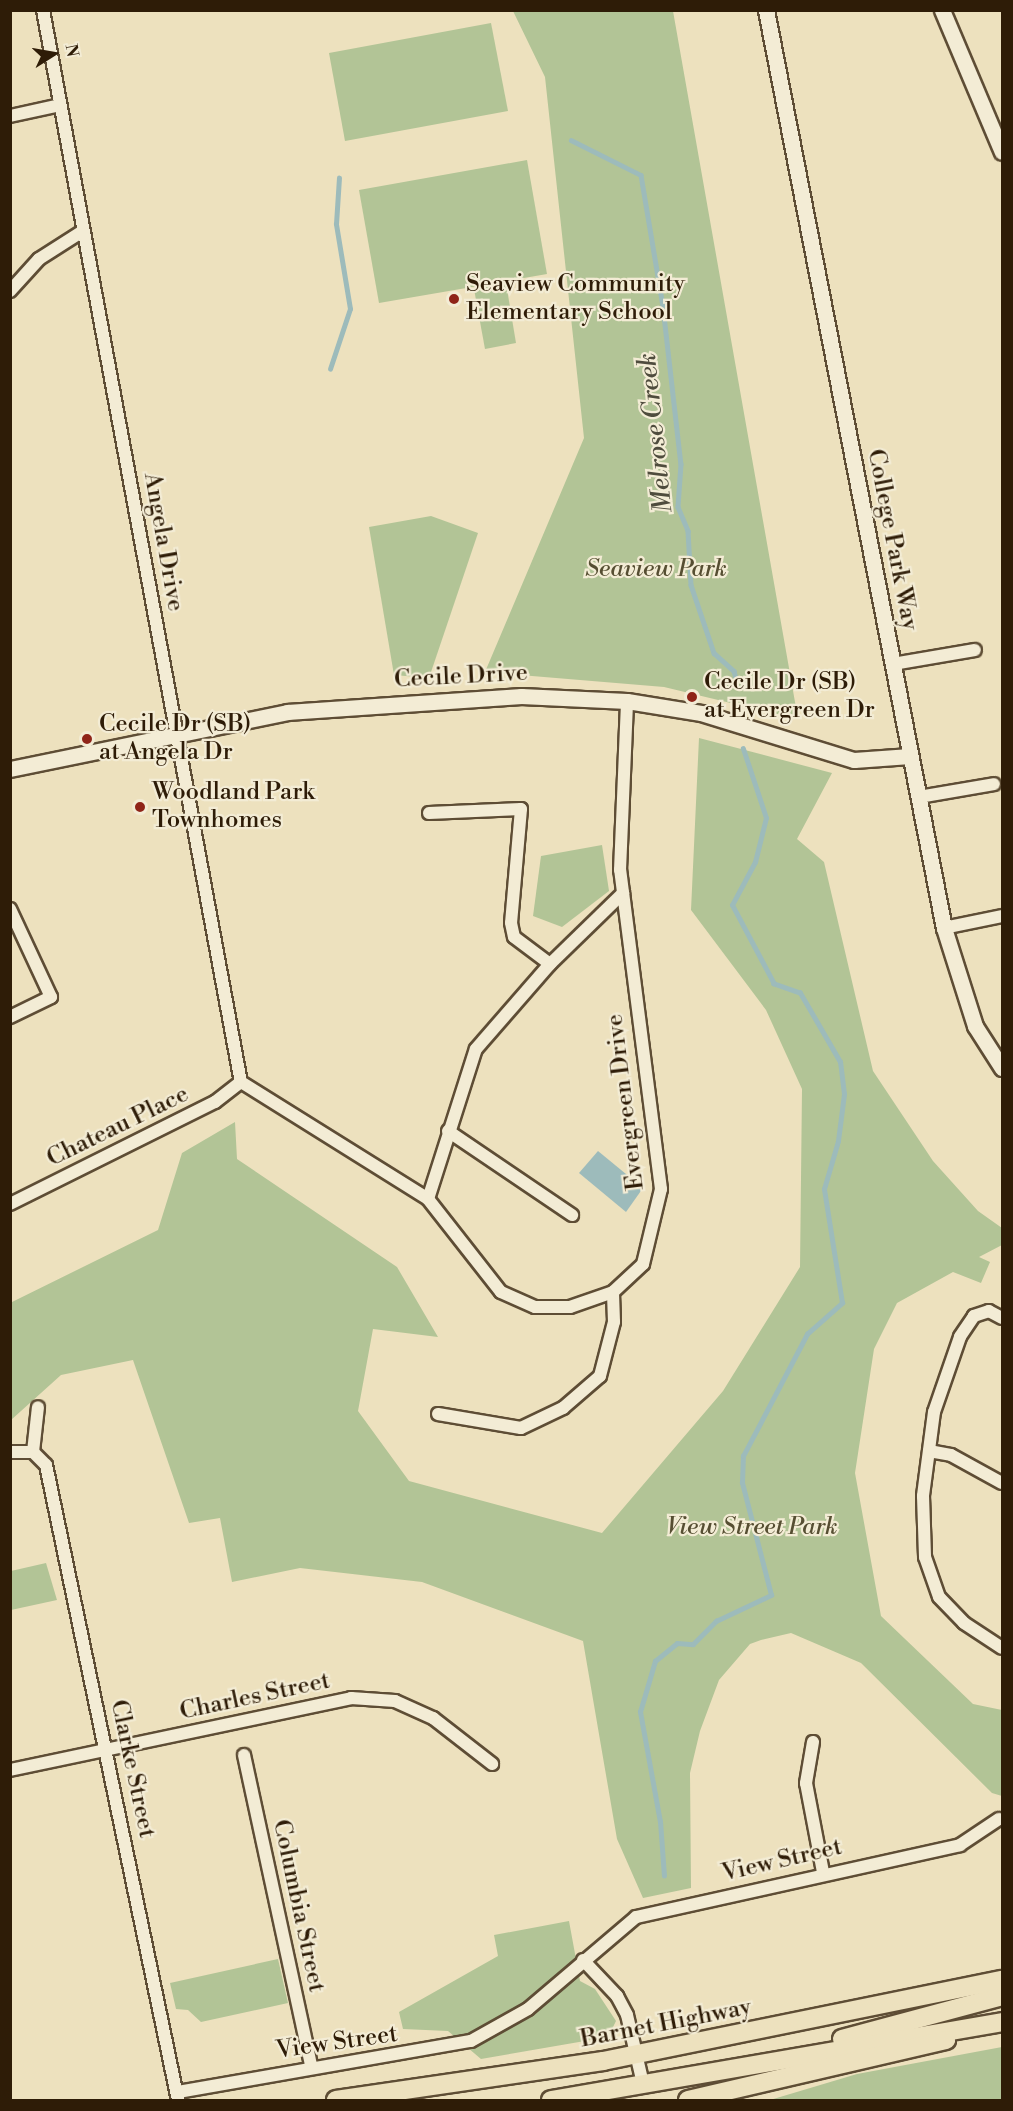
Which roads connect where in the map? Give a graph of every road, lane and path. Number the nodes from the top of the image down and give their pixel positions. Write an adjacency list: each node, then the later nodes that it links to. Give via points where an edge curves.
1 (43, 10): 4 (street, Angela Drive)
2 (766, 10): 10 (street, College Park Way)
3 (942, 10): 6 (street)
4 (60, 105): 5 (street); 7 (street, Angela Drive)
5 (10, 116)
6 (1002, 152)
7 (83, 231): 8 (street, via 39,259); 12 (street, Angela Drive)
8 (10, 291)
9 (975, 650): 10 (street)
10 (893, 664): 13 (street, College Park Way)
11 (627, 701): 12 (street, Cecile Drive, via 521,696 375,704); 13 (street, Cecile Drive, via 734,720 854,760); 18 (street, Evergreen Drive)
12 (179, 731): 14 (street, Cecile Drive); 25 (street, Angela Drive)
13 (910, 756): 16 (street, College Park Way)
14 (10, 769)
15 (993, 784): 16 (street)
16 (919, 797): 21 (street, College Park Way)
17 (429, 813): 22 (street, via 521,809 511,923 514,937)
18 (623, 893): 22 (street); 30 (street, Evergreen Drive, via 661,1189 643,1264)
19 (10, 909): 23 (street, via 51,997)
20 (1002, 916): 21 (street)
21 (944, 928): 24 (street, College Park Way, via 975,1026)
22 (550, 964): 26 (street, via 476,1049)
23 (10, 1017)
24 (1002, 1068)
25 (241, 1082): 27 (street, Evergreen Drive); 28 (street, Chateau Place, via 215,1102)
26 (448, 1131): 27 (street); 29 (street)
27 (428, 1199): 30 (street, Evergreen Drive, via 501,1292 535,1307 570,1307)
28 (10, 1204)
29 (572, 1215)
30 (613, 1292): 33 (street, via 614,1322 600,1376 563,1408 521,1428)
31 (1002, 1318): 34 (street, via 989,1311 974,1316 960,1337 940,1387)
32 (38, 1407): 36 (street)
33 (438, 1414)
34 (928, 1450): 37 (street, via 951,1455); 38 (street, via 923,1496 930,1578 964,1623)
35 (10, 1452): 36 (street)
36 (33, 1452): 40 (street, Clarke Street, via 46,1466)
37 (1002, 1483)
38 (1002, 1648)
39 (813, 1742): 45 (street, via 806,1784)
40 (107, 1749): 42 (street, Charles Street, via 351,1698 395,1701 433,1718); 43 (street, Charles Street); 55 (street, Clarke Street)
41 (244, 1755): 53 (street, Columbia Street)
42 (492, 1764)
43 (10, 1770)
44 (999, 1819): 45 (street, View Street, via 960,1845)
45 (823, 1872): 46 (street, View Street, via 636,1917)
46 (583, 1960): 52 (street, via 618,1996); 53 (street, View Street, via 528,2009 471,2041)
47 (1002, 1980): 52 (main road, Barnet Highway)
48 (1002, 1996): 51 (main road, via 865,2030)
49 (1002, 2022): 50 (main road)
50 (978, 2027): 51 (main road); 58 (main road, via 925,2046)
51 (813, 2052): 54 (main road)
52 (637, 2054): 54 (street); 56 (main road, Barnet Highway)
53 (311, 2066): 55 (street, View Street)
54 (643, 2084): 57 (main road)
55 (178, 2096)
56 (336, 2100)
57 (551, 2100)
58 (688, 2100)

